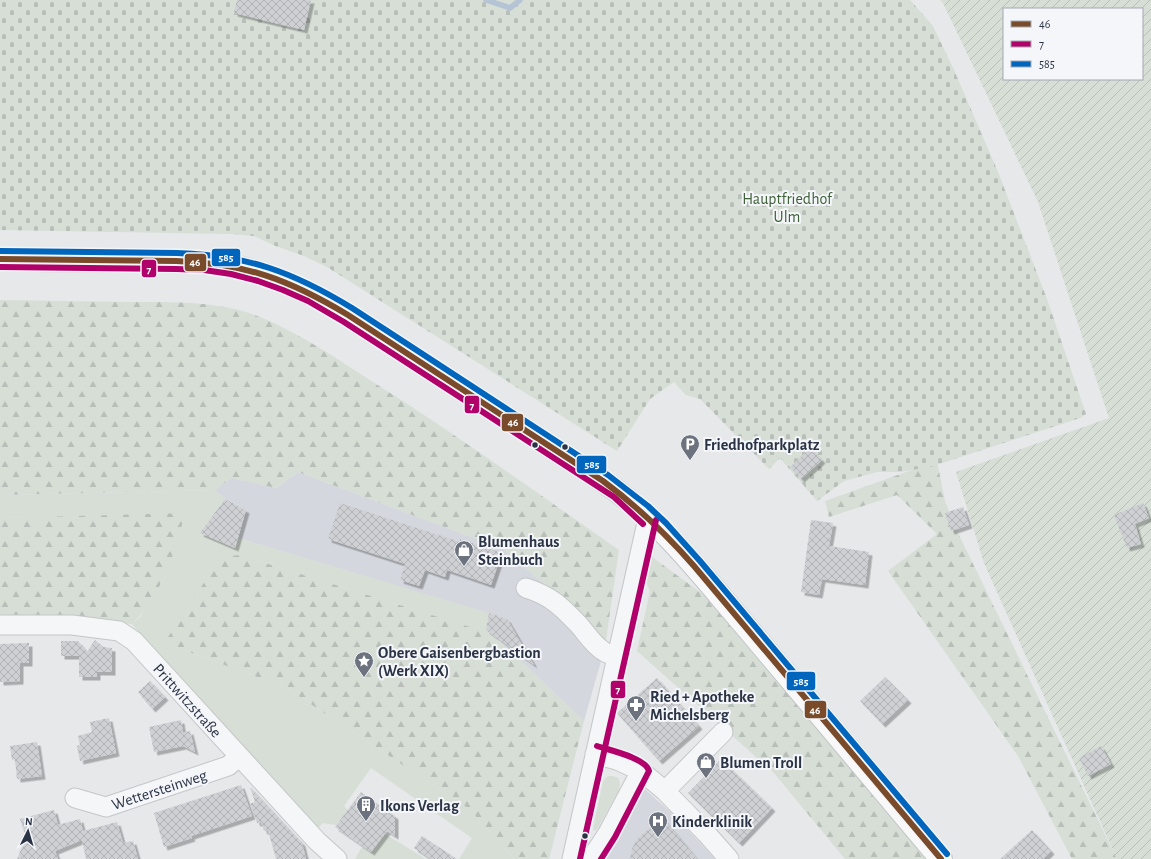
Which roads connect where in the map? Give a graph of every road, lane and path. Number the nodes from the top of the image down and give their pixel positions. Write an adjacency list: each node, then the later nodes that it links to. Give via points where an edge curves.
1 (0, 259): 2 (main road, via 209,263 246,269 297,286 343,312 603,481)
2 (648, 518): 5 (street); 16 (main road, via 688,559)
3 (526, 588): 5 (street, via 542,593 554,601 594,643 605,652)
4 (0, 625): 8 (street, Prittwitzstraße, via 72,625 119,631 134,641)
5 (617, 656): 7 (street)
6 (723, 732): 10 (street)
7 (595, 754): 9 (street); 13 (street)
8 (240, 757): 11 (street, Wettersteinweg, via 228,766 106,806); 12 (street, Prittwitzstraße, via 317,841)
9 (641, 771): 10 (street); 14 (street)
10 (665, 791): 15 (street)
11 (75, 798)
12 (337, 859)
13 (572, 859)
14 (591, 859)
15 (729, 859)
16 (941, 859)

